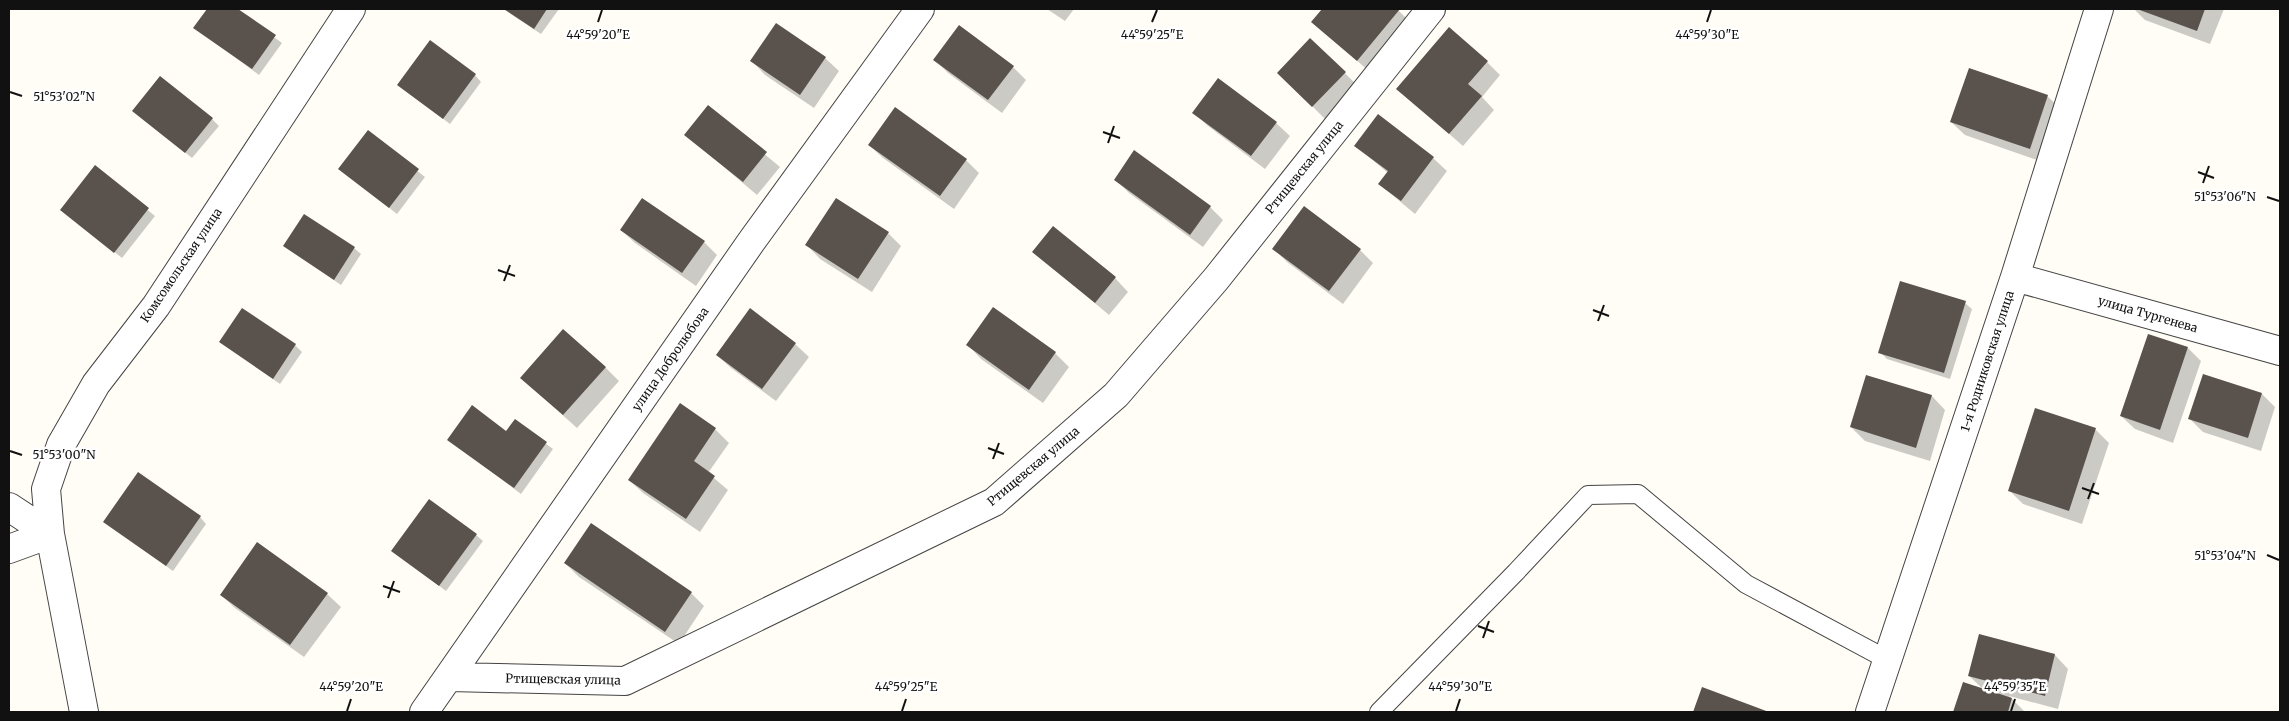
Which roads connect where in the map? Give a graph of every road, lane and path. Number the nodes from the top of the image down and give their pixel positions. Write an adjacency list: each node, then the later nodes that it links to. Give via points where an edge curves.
1 (351, 9): 8 (street, Комсомольская улица, via 156,306 96,384 61,445 46,489)
2 (920, 9): 11 (street, улица Добролюбова, via 751,242)
3 (1431, 9): 11 (street, Ртищевская улица, via 1216,279 1116,395 994,502 625,680)
4 (2100, 9): 5 (street, 1-я Родниковская улица)
5 (2015, 277): 6 (street, улица Тургенева); 10 (street, 1-я Родниковская улица)
6 (2280, 350)
7 (9, 507): 8 (street)
8 (50, 534): 9 (street); 12 (street, Комсомольская улица)
9 (9, 549)
10 (1888, 660): 14 (lane, via 1746,584 1638,494 1588,495); 15 (street, 1-я Родниковская улица)
11 (450, 677): 13 (street, улица Добролюбова)
12 (84, 712)
13 (424, 712)
14 (1379, 712)
15 (1870, 712)

